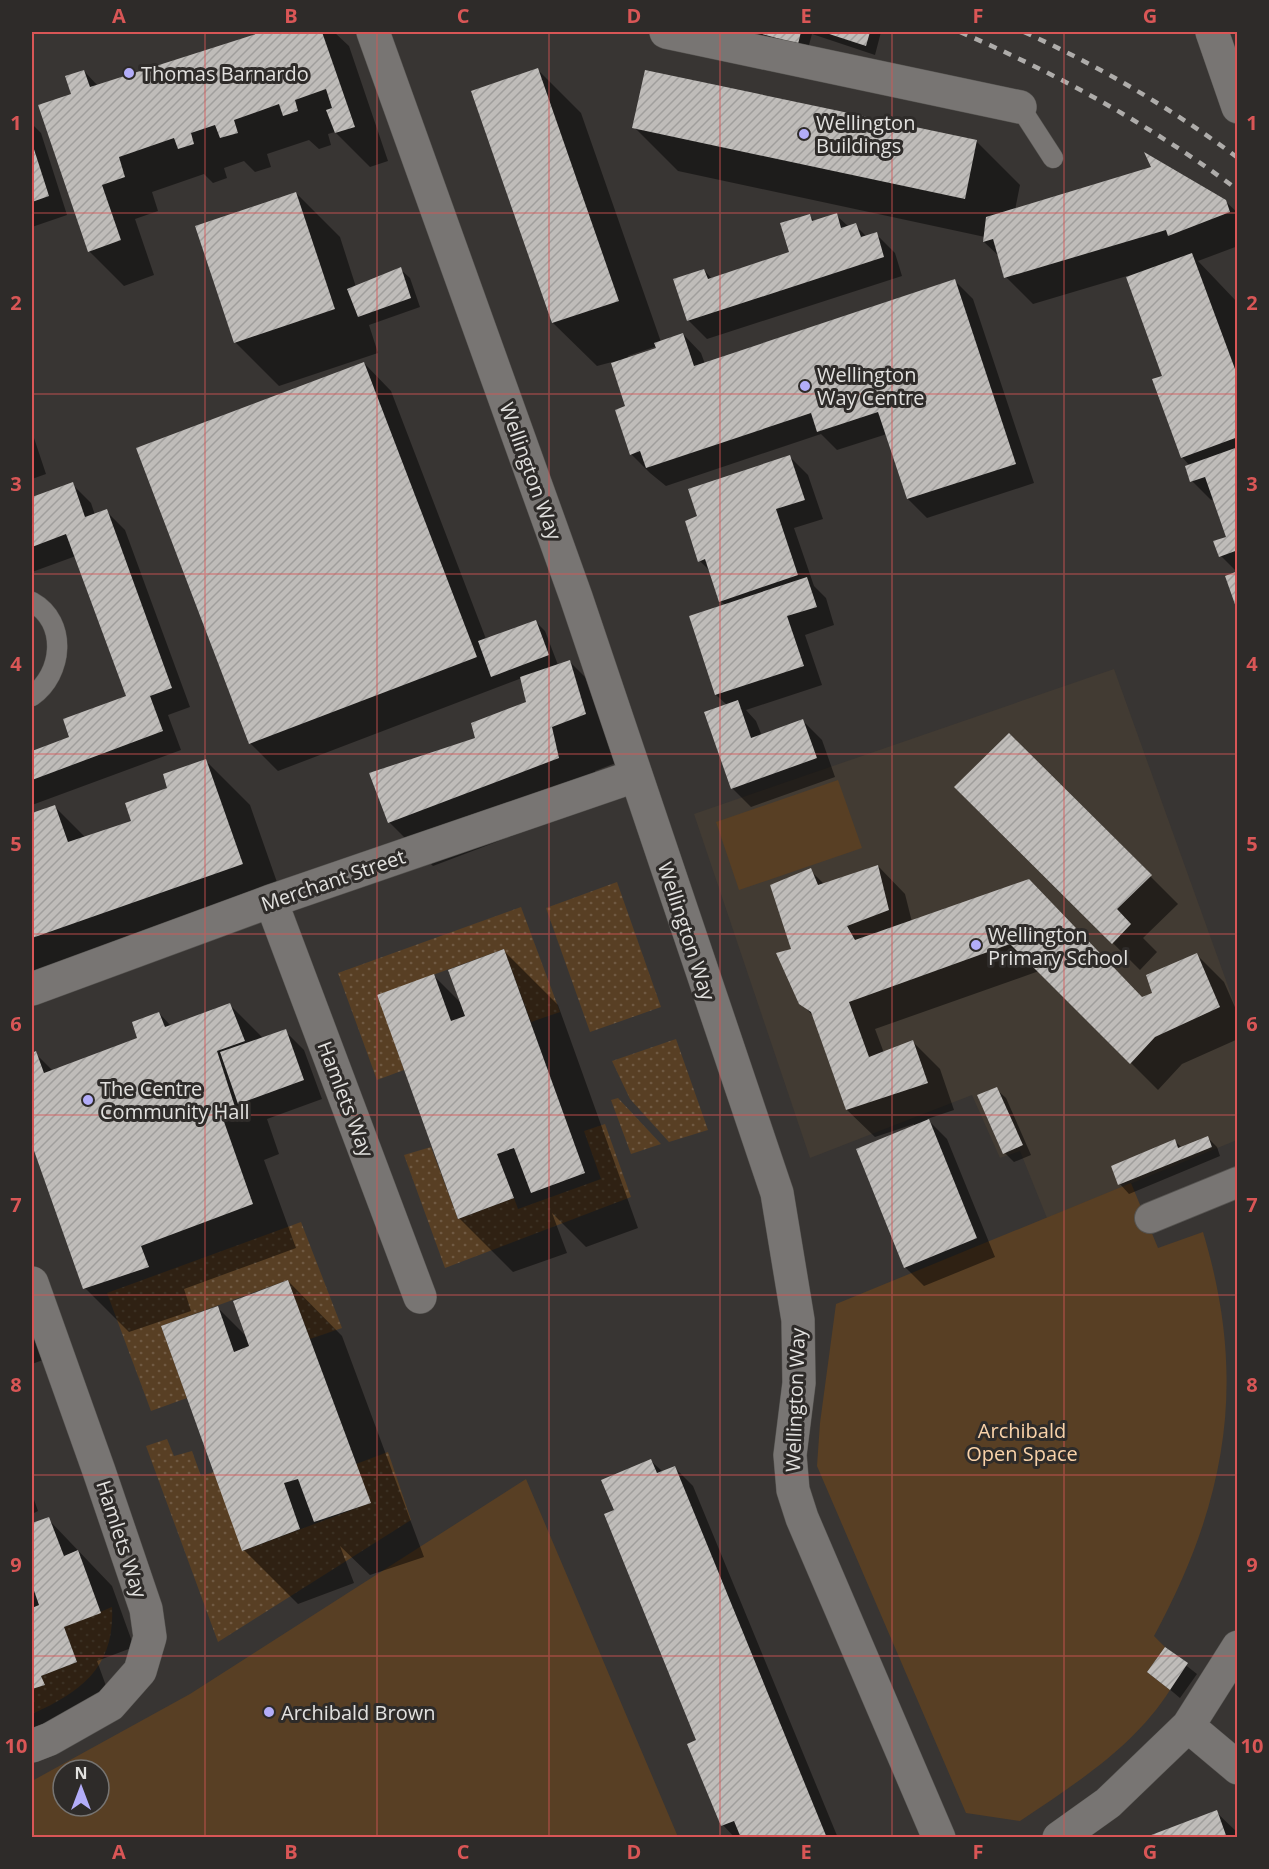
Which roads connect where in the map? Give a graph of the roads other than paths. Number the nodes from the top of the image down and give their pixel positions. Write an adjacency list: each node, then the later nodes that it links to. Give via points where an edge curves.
1 (372, 32): 9 (street, Wellington Way, via 550,524)
2 (666, 32): 4 (street)
3 (1212, 32): 5 (street)
4 (1020, 107): 6 (lane)
5 (1238, 107)
6 (1053, 158)
7 (32, 602): 8 (lane, via 50,621 57,638 52,675)
8 (32, 696)
9 (635, 776): 10 (street, Merchant Street); 20 (street, Wellington Way, via 777,1192 798,1320 800,1383 790,1455 793,1491)
10 (271, 901): 11 (street, Merchant Street); 15 (street, Hamlets Way)
11 (32, 989)
12 (1238, 1182): 13 (street)
13 (1150, 1218)
14 (32, 1283): 18 (street, Hamlets Way, via 142,1599 150,1637 140,1671 110,1705)
15 (420, 1297)
16 (1238, 1647): 17 (street)
17 (1188, 1726): 19 (street); 21 (street, via 1107,1803)
18 (32, 1746)
19 (1238, 1768)
20 (939, 1838)
21 (1059, 1838)

